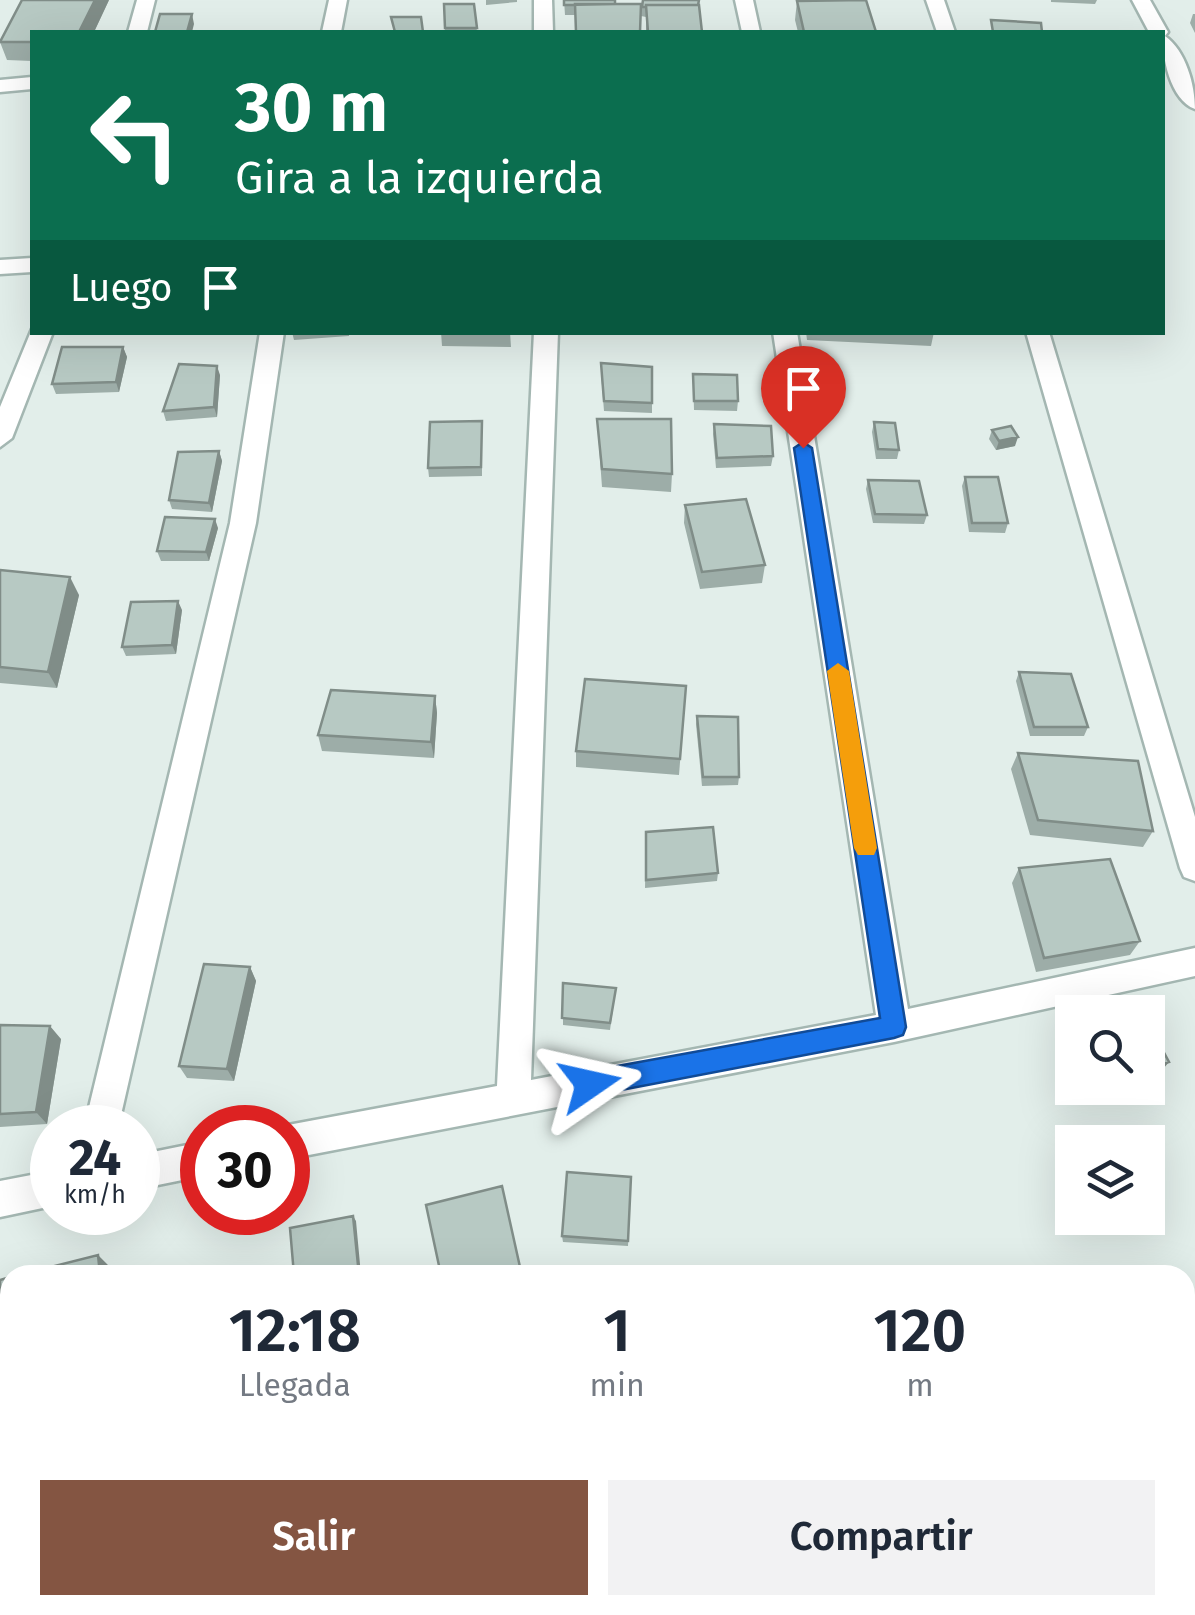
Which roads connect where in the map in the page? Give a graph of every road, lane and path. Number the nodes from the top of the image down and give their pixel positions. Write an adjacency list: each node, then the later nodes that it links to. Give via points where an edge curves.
1 (146, 0): 7 (street)
2 (338, 0): 8 (street)
3 (543, 0): 9 (street)
4 (744, 0): 10 (street)
5 (936, 0): 11 (street)
6 (1141, 0): 12 (street)
7 (138, 30)
8 (332, 30)
9 (544, 30)
10 (751, 30)
11 (945, 30)
12 (1157, 30)
13 (1165, 47): 17 (street)
14 (30, 83): 15 (street)
15 (0, 86)
16 (1165, 98): 17 (street)
17 (1194, 100)
18 (30, 265): 19 (street)
19 (0, 268)
20 (41, 335): 25 (street)
21 (272, 335): 30 (street, via 243,523)
22 (546, 335): 29 (street)
23 (785, 335): 28 (street)
24 (1038, 335): 26 (street)
25 (0, 438)
26 (1195, 868)
27 (1195, 962): 28 (street)
28 (894, 1027): 29 (street)
29 (513, 1098): 31 (street)
30 (106, 1105)
31 (310, 1138)
32 (30, 1194): 33 (street)
33 (0, 1200)

